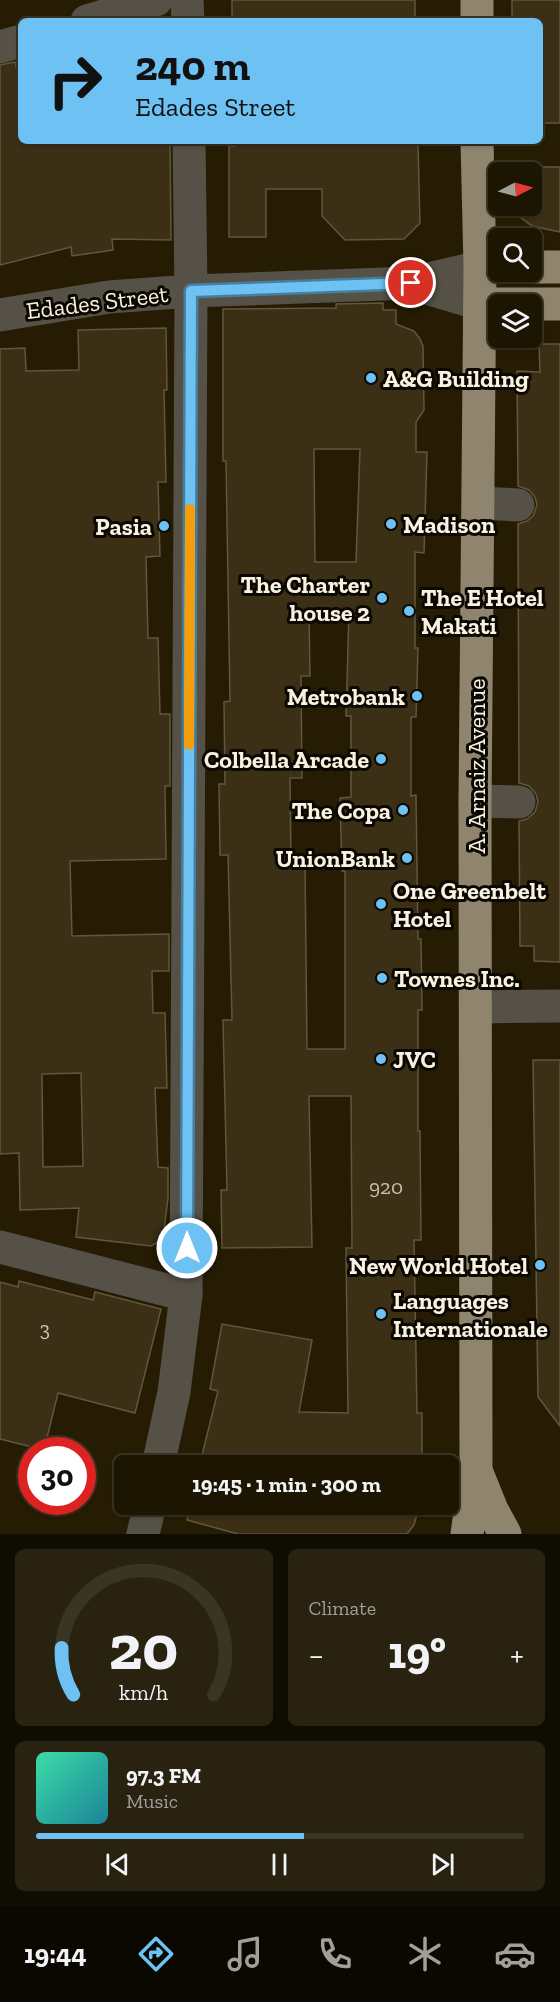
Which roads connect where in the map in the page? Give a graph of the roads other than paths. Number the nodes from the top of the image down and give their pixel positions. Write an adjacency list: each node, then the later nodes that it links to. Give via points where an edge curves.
1 (156, 0): 4 (street)
2 (187, 0): 5 (street)
3 (477, 0): 6 (main road)
4 (97, 18)
5 (188, 18)
6 (477, 18)
7 (18, 42): 8 (street)
8 (0, 47)
9 (189, 144): 17 (street)
10 (477, 144): 11 (main road, A. Arnaiz Avenue)
11 (488, 256)
12 (488, 267): 16 (street, Edades Street)
13 (542, 267): 14 (main road)
14 (560, 267)
15 (488, 271): 18 (main road, A. Arnaiz Avenue)
16 (411, 283): 17 (street, Edades Street); 18 (street, Edades Street)
17 (191, 291): 20 (street, Edades Street, via 109,297); 28 (street)
18 (480, 304): 19 (main road); 21 (main road, A. Arnaiz Avenue)
19 (560, 304)
20 (0, 315)
21 (479, 503): 22 (street); 23 (main road, A. Arnaiz Avenue)
22 (518, 505)
23 (475, 801): 24 (street); 26 (main road, A. Arnaiz Avenue)
24 (519, 802)
25 (560, 1006): 26 (street)
26 (476, 1007): 30 (main road, A. Arnaiz Avenue)
27 (0, 1247): 28 (street)
28 (186, 1295): 29 (street, via 174,1392)
29 (160, 1455)
30 (476, 1470): 33 (main road, A. Arnaiz Avenue); 34 (main road)
31 (147, 1515): 32 (street)
32 (143, 1534)
33 (466, 1534)
34 (505, 1534)

